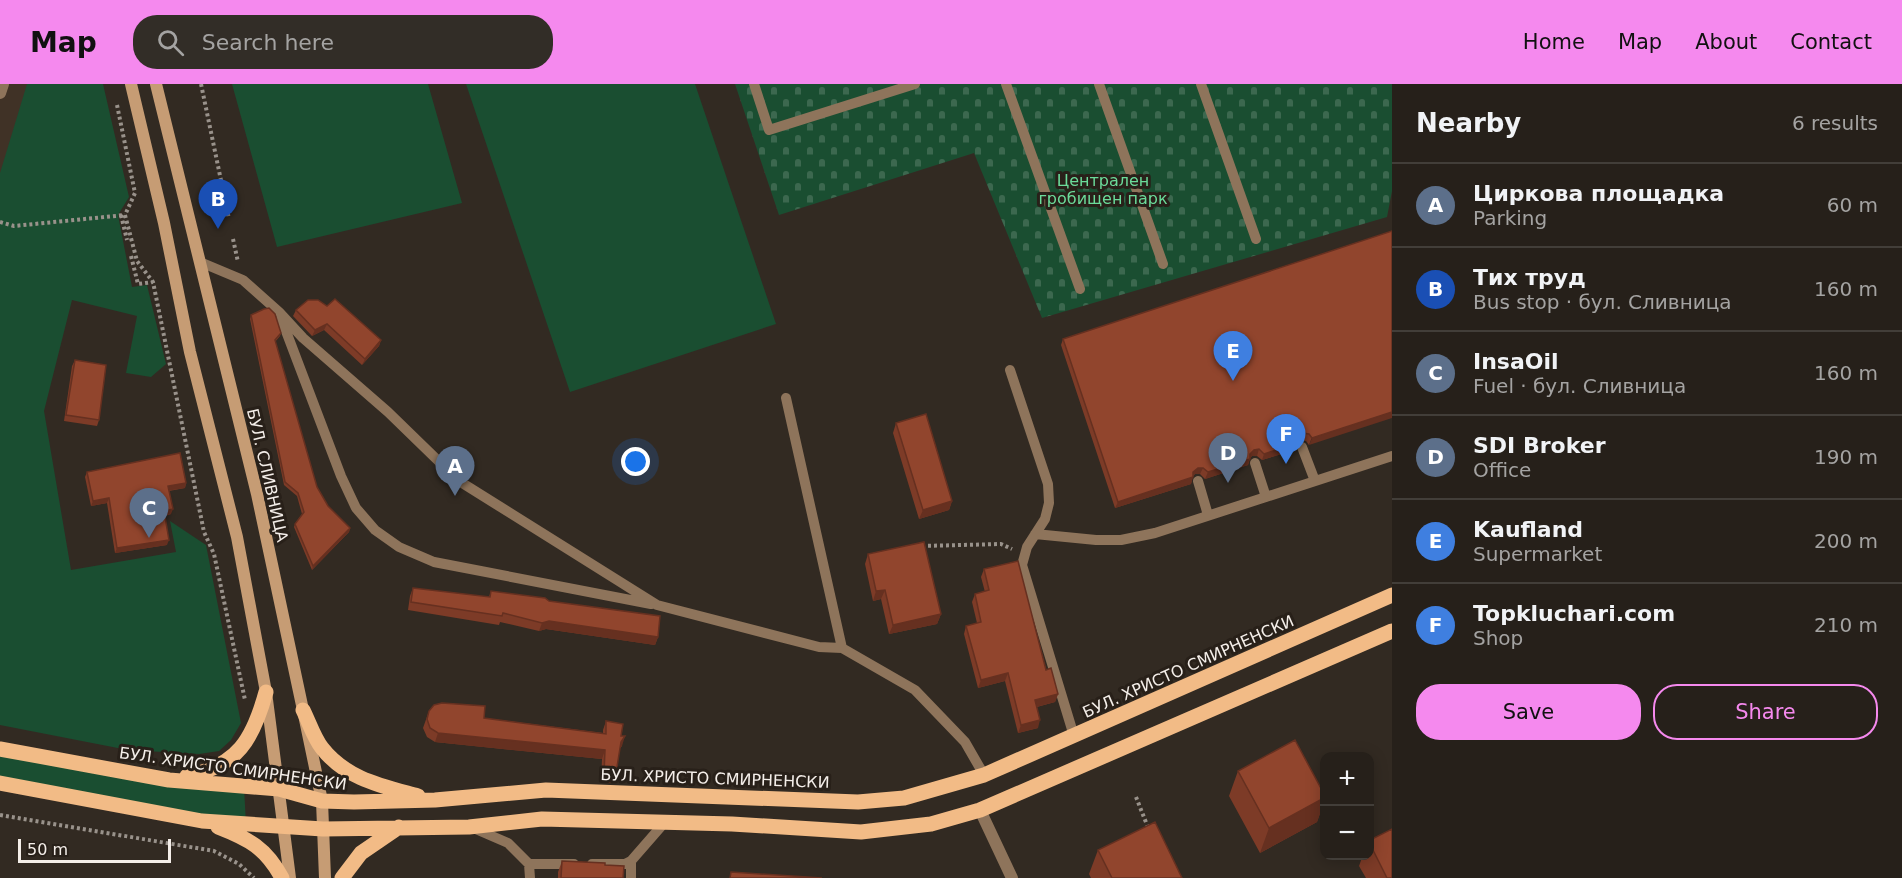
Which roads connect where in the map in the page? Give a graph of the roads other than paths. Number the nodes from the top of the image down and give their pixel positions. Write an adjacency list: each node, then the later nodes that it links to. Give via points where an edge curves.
1 (3, 84): 9 (street)
2 (131, 84): 29 (main road, via 190,352 237,537)
3 (156, 84): 11 (main road, БУЛ. СЛИВНИЦА)
4 (754, 84): 5 (lane, via 769,130)
5 (915, 84)
6 (1006, 84): 13 (lane)
7 (1099, 84): 12 (lane)
8 (1201, 84): 10 (lane)
9 (0, 93)
10 (1256, 239)
11 (200, 262): 14 (lane, via 243,280); 30 (main road, БУЛ. СЛИВНИЦА, via 257,494)
12 (1163, 264)
13 (1080, 289)
14 (279, 312): 26 (lane, via 459,481); 26 (lane, via 341,476 356,508 375,530 399,547 434,562)
15 (1010, 370): 24 (lane, via 1048,484 1045,519)
16 (786, 398): 28 (lane)
17 (1302, 447): 21 (lane)
18 (1392, 456): 21 (lane)
19 (1255, 463): 22 (lane)
20 (1198, 481): 23 (lane)
21 (1314, 481): 22 (lane)
22 (1266, 497): 23 (lane)
23 (1208, 515): 24 (lane, via 1121,540)
24 (1035, 534): 31 (lane, via 1022,565)
25 (1392, 595): 31 (main road, БУЛ. ХРИСТО СМИРНЕНСКИ)
26 (657, 605): 28 (lane, via 819,647)
27 (1392, 631): 39 (main road)
28 (842, 648): 33 (lane, via 915,690 965,742)
29 (266, 692): 34 (main road, via 259,719 233,756 205,773); 36 (main road)
30 (303, 710): 37 (main road, via 321,747 344,770 380,786); 38 (main road, БУЛ. СЛИВНИЦА)
31 (1074, 736): 33 (main road, БУЛ. ХРИСТО СМИРНЕНСКИ)
32 (0, 749): 34 (main road, БУЛ. ХРИСТО СМИРНЕНСКИ)
33 (984, 775): 37 (main road, БУЛ. ХРИСТО СМИРНЕНСКИ, via 904,798 858,802 546,790)
34 (169, 780): 36 (main road, БУЛ. ХРИСТО СМИРНЕНСКИ)
35 (0, 783): 40 (main road)
36 (279, 789): 38 (main road, БУЛ. ХРИСТО СМИРНЕНСКИ); 42 (main road)
37 (435, 800): 38 (main road, БУЛ. ХРИСТО СМИРНЕНСКИ)
38 (322, 801): 45 (main road, БУЛ. СЛИВНИЦА)
39 (980, 810): 41 (main road, via 931,824 861,832); 54 (street)
40 (202, 821): 42 (main road); 48 (main road, via 252,842 271,860)
41 (665, 822): 44 (main road, via 542,819); 46 (lane)
42 (284, 827): 45 (main road); 49 (main road)
43 (399, 827): 44 (main road); 45 (main road); 51 (main road, via 361,854)
44 (469, 827): 47 (lane, via 508,843)
45 (323, 830): 50 (main road, БУЛ. СЛИВНИЦА)
46 (631, 861): 47 (lane); 53 (lane)
47 (529, 864): 52 (lane)
48 (282, 878)
49 (290, 878)
50 (326, 878)
51 (342, 878)
52 (530, 878)
53 (631, 878)
54 (1012, 878)

